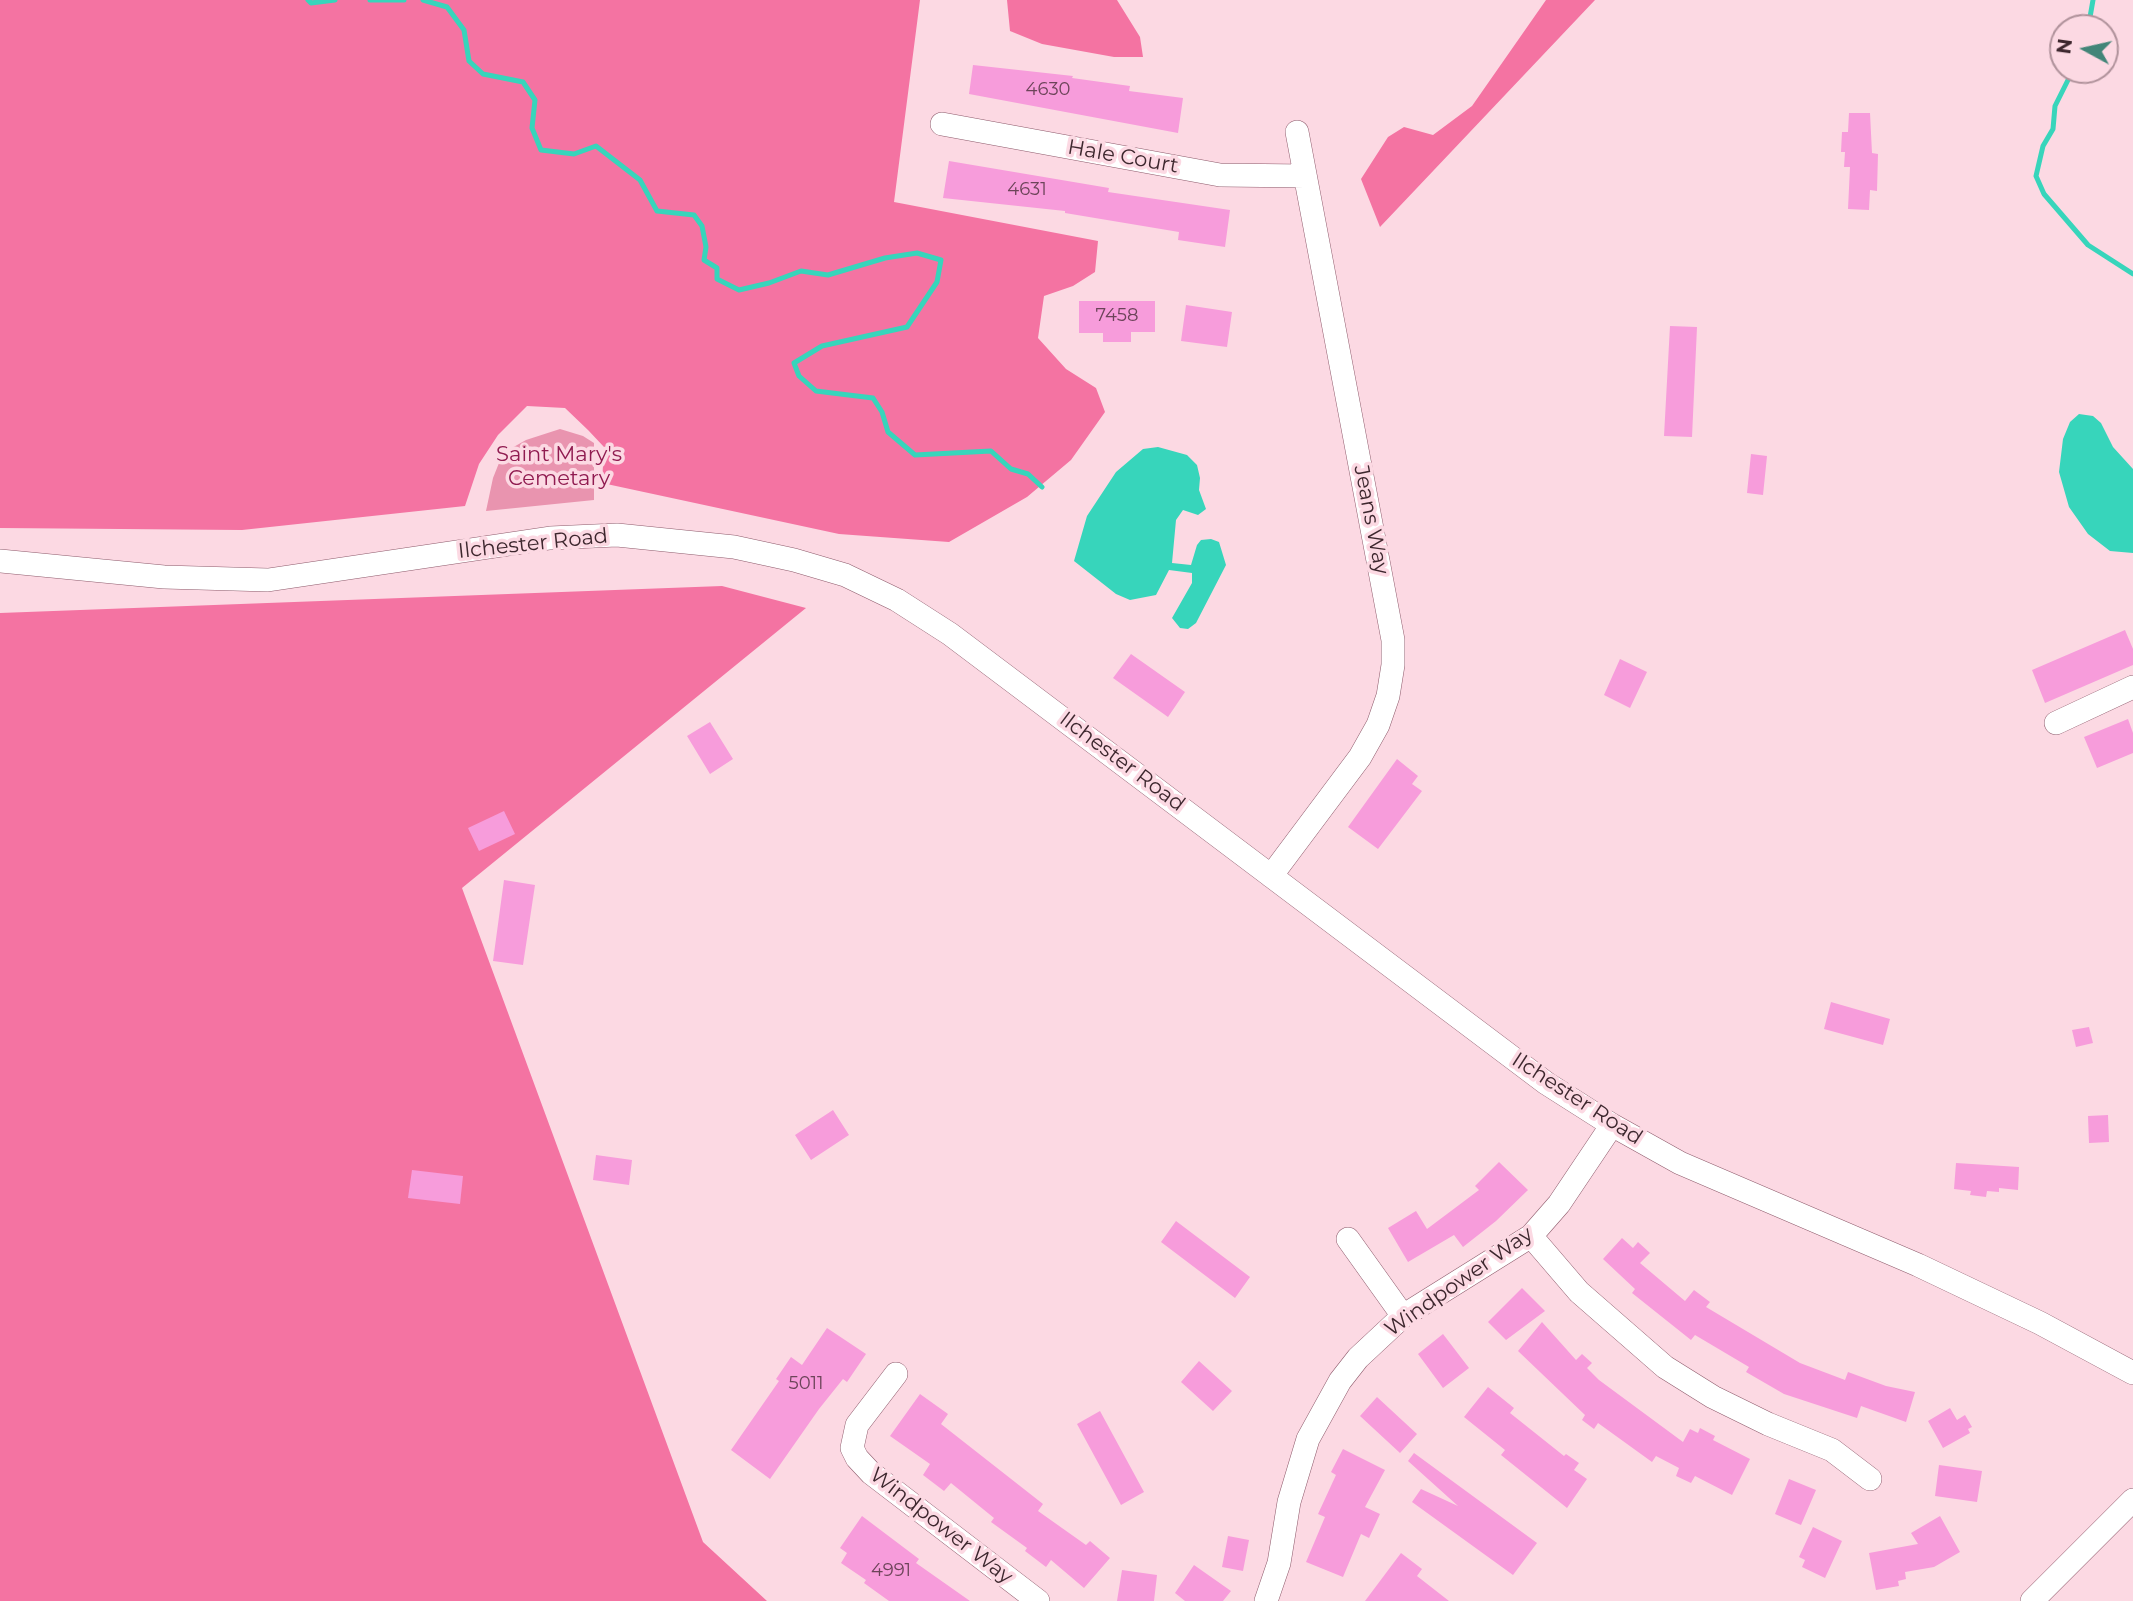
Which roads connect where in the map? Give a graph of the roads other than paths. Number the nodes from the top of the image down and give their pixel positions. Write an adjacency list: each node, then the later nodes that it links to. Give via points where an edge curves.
1 (942, 124): 3 (street, Hale Court, via 1220,175)
2 (1297, 132): 3 (street, Jeans Way)
3 (1306, 176): 7 (street, Jeans Way, via 1390,619 1393,665 1378,726)
4 (0, 561): 7 (street, Ilchester Road, via 164,577 268,580 550,538 617,536 723,546 794,560 845,575 897,600 950,634)
5 (2133, 687): 6 (street)
6 (2056, 723)
7 (1271, 876): 8 (street, Ilchester Road, via 1546,1083)
8 (1612, 1125): 9 (street, Windpower Way, via 1559,1204); 12 (street, Ilchester Road, via 1680,1163 2015,1311)
9 (1531, 1236): 11 (street, Windpower Way); 14 (street, via 1579,1292 1665,1367 1768,1424 1832,1450)
10 (1348, 1239): 11 (street)
11 (1402, 1316): 17 (street, Windpower Way, via 1359,1358 1320,1412 1299,1466 1279,1563)
12 (2133, 1373)
13 (896, 1374): 16 (street, Windpower Way, via 857,1425 852,1448 857,1458)
14 (1871, 1479)
15 (2133, 1500): 18 (street)
16 (1038, 1601)
17 (1266, 1601)
18 (2032, 1601)

